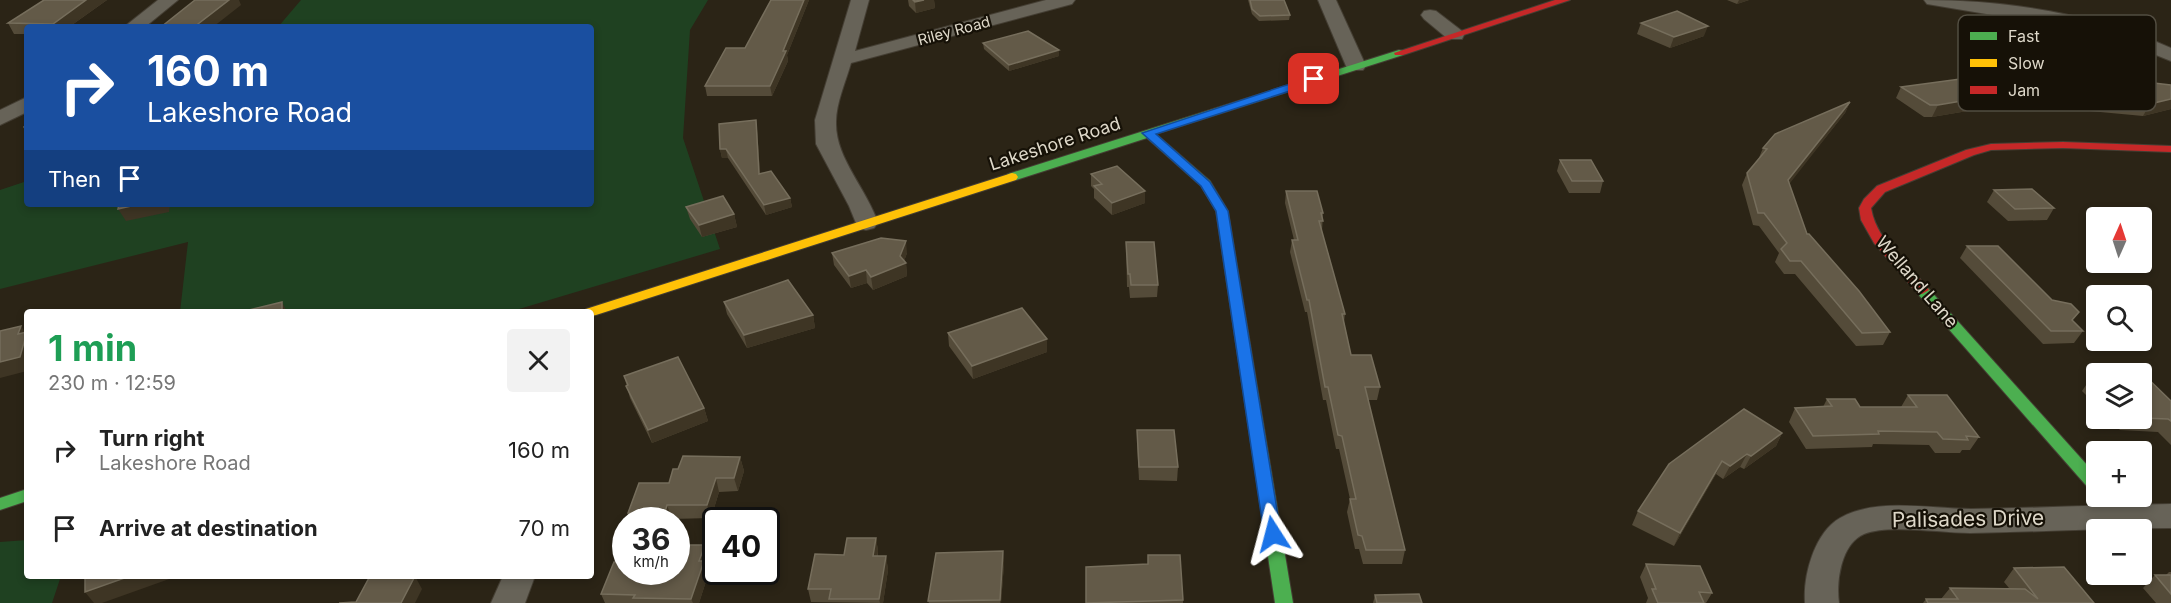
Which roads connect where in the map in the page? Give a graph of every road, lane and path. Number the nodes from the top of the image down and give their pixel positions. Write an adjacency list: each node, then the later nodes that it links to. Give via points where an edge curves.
1 (169, 0): 9 (street)
2 (860, 0): 13 (street)
3 (1066, 0): 13 (street, Riley Road)
4 (1328, 0): 14 (street)
5 (1565, 0): 10 (street, Lakeshore Road)
6 (1933, 0): 8 (street)
7 (1430, 15): 10 (street)
8 (2022, 15)
9 (137, 24)
10 (1455, 35): 14 (street, Lakeshore Road)
11 (2156, 49): 12 (street)
12 (2171, 55)
13 (842, 60): 19 (street, via 825,120 827,144 861,206)
14 (1356, 66): 17 (street, Lakeshore Road)
15 (24, 106): 16 (street)
16 (0, 119)
17 (1148, 133): 19 (street, Lakeshore Road); 29 (street, via 1206,184 1222,211)
18 (2171, 149): 21 (street, Welland Lane, via 2063,144 1992,147 1970,152 1881,189 1868,199 1864,208 1880,243)
19 (866, 223): 20 (street, Lakeshore Road)
20 (594, 311)
21 (2086, 475)
22 (24, 496): 23 (street)
23 (0, 504)
24 (2104, 507): 30 (street, Palisades Drive, via 1969,521 1886,519 1854,525 1842,534 1822,572)
25 (2120, 507): 26 (street, Palisades Drive)
26 (2171, 516)
27 (518, 579): 28 (street)
28 (507, 603)
29 (1284, 603)
30 (1822, 603)

